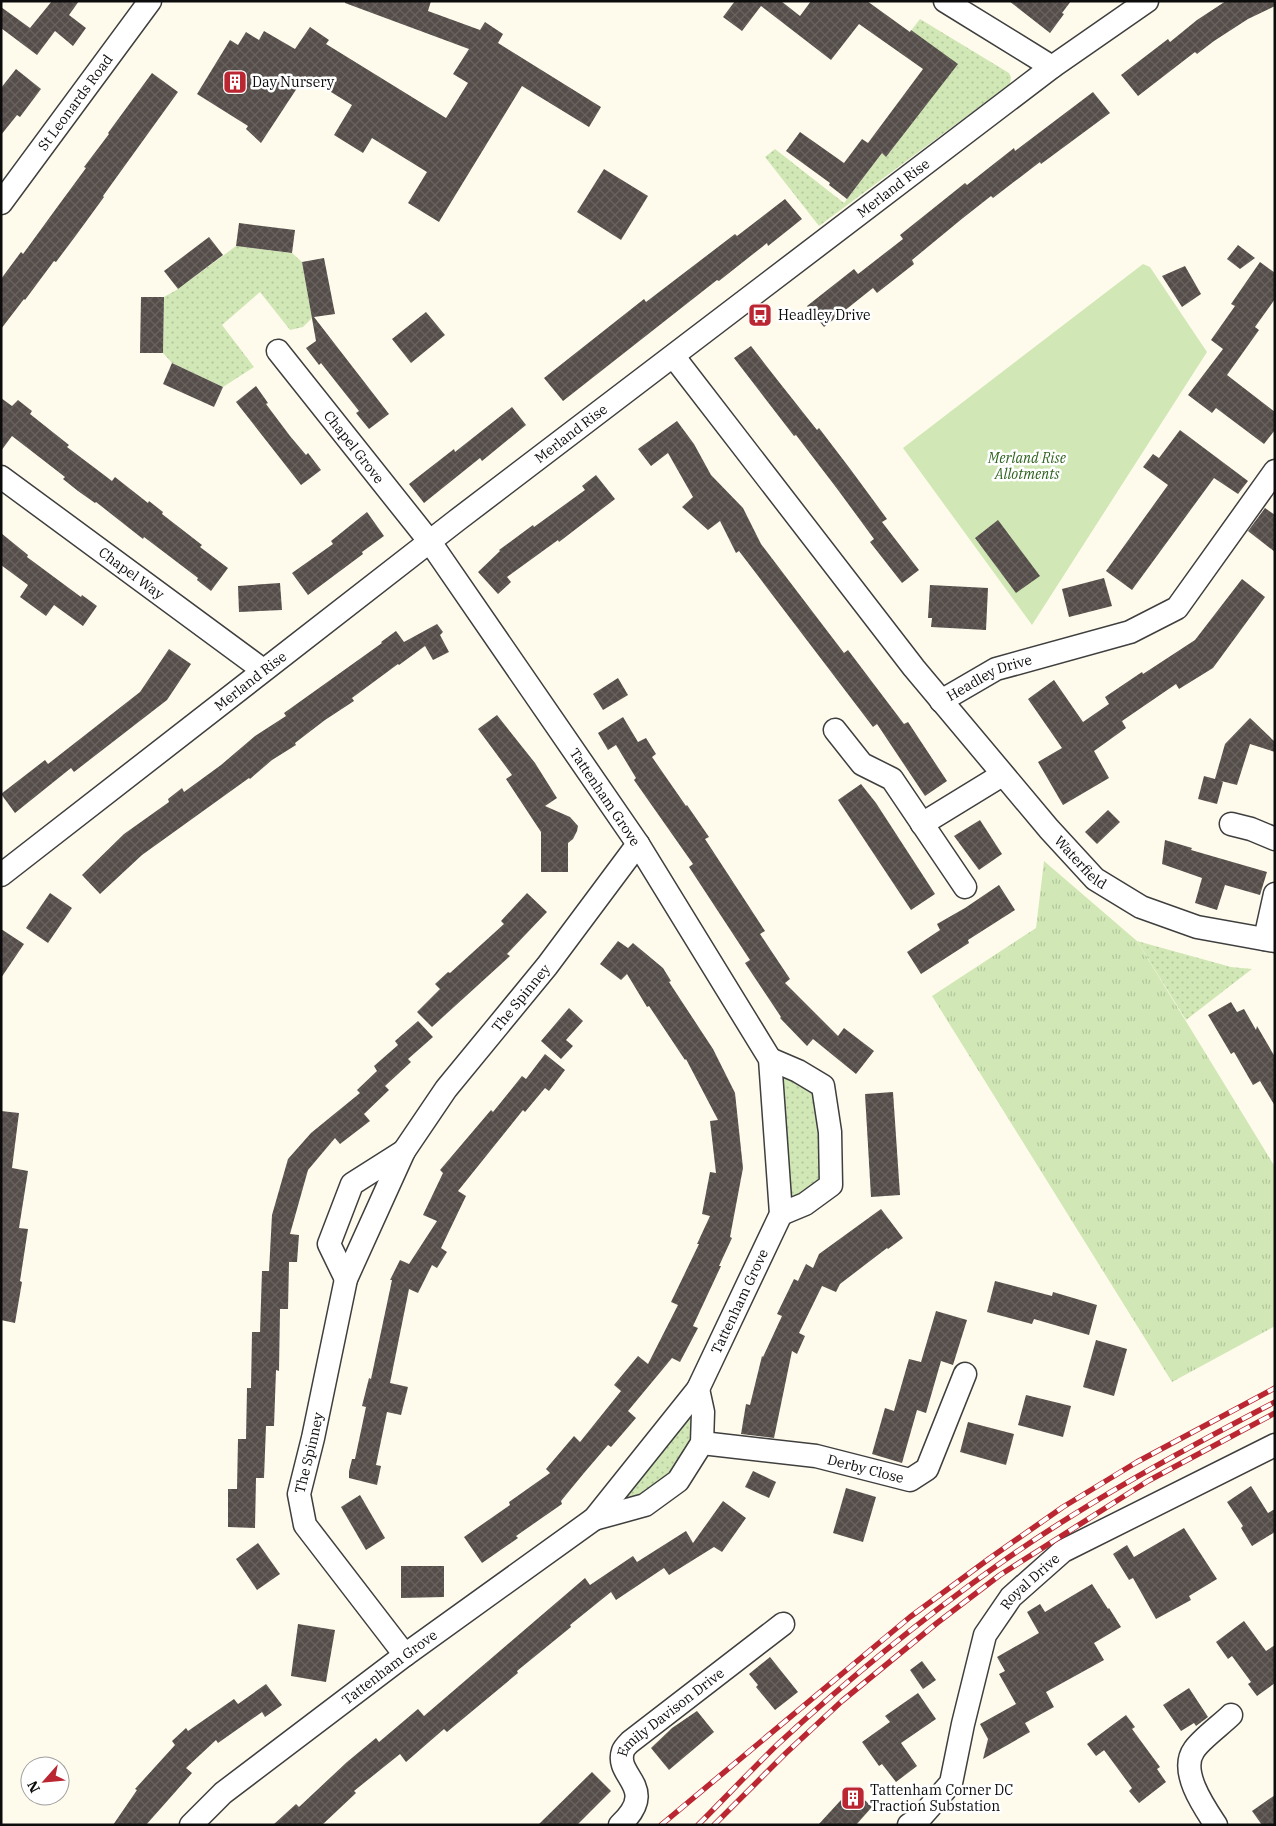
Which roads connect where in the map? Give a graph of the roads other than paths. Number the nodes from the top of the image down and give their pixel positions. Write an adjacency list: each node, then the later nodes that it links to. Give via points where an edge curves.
1 (150, 1): 5 (street, St Leonards Road)
2 (945, 1): 4 (street)
3 (1147, 1): 4 (street, Merland Rise)
4 (1052, 67): 7 (street, Merland Rise)
5 (4, 195)
6 (278, 352): 10 (street, Chapel Grove)
7 (674, 357): 10 (street, Merland Rise); 12 (street, Headley Drive)
8 (1274, 472): 12 (street, Headley Drive, via 1177,608 1130,632 996,669)
9 (1, 477): 11 (street, Chapel Way)
10 (430, 542): 11 (street, Merland Rise); 18 (street, Tattenham Grove)
11 (263, 670): 19 (street, Merland Rise)
12 (941, 701): 14 (street, Waterfield)
13 (835, 730): 15 (street, via 862,764 892,780)
14 (1002, 775): 15 (street); 22 (street, Waterfield, via 1096,879 1141,908 1198,927)
15 (922, 824): 20 (street)
16 (1231, 824): 17 (street)
17 (1275, 839)
18 (638, 844): 23 (street, Tattenham Grove); 24 (street, The Spinney, via 547,966 446,1089)
19 (1, 874)
20 (965, 887)
21 (1275, 894): 22 (street)
22 (1270, 940)
23 (770, 1059): 25 (street, Tattenham Grove); 25 (street, via 823,1086 830,1132 830,1185 805,1204)
24 (404, 1151): 26 (street, The Spinney); 26 (street, The Spinney, via 352,1184 329,1244)
25 (781, 1214): 28 (street, Tattenham Grove)
26 (346, 1279): 33 (street, The Spinney, via 299,1494 305,1524)
27 (966, 1374): 29 (street, Derby Close, via 927,1469 910,1480 816,1456)
28 (698, 1389): 29 (street, via 703,1412); 31 (street, Tattenham Grove)
29 (702, 1443): 31 (street, Tattenham Grove, via 678,1481 644,1505)
30 (1275, 1445): 37 (street, Royal Drive, via 1063,1551 1011,1597 986,1635 951,1783 921,1817)
31 (594, 1519): 33 (street, Tattenham Grove)
32 (783, 1624): 36 (street, Emily Davison Drive, via 630,1742 623,1752 623,1766 634,1783 637,1800)
33 (405, 1655): 35 (street, Tattenham Grove, via 223,1793)
34 (1231, 1715): 38 (street, via 1194,1750 1188,1762 1192,1782)
35 (191, 1825)
36 (620, 1825)
37 (909, 1825)
38 (1216, 1825)

